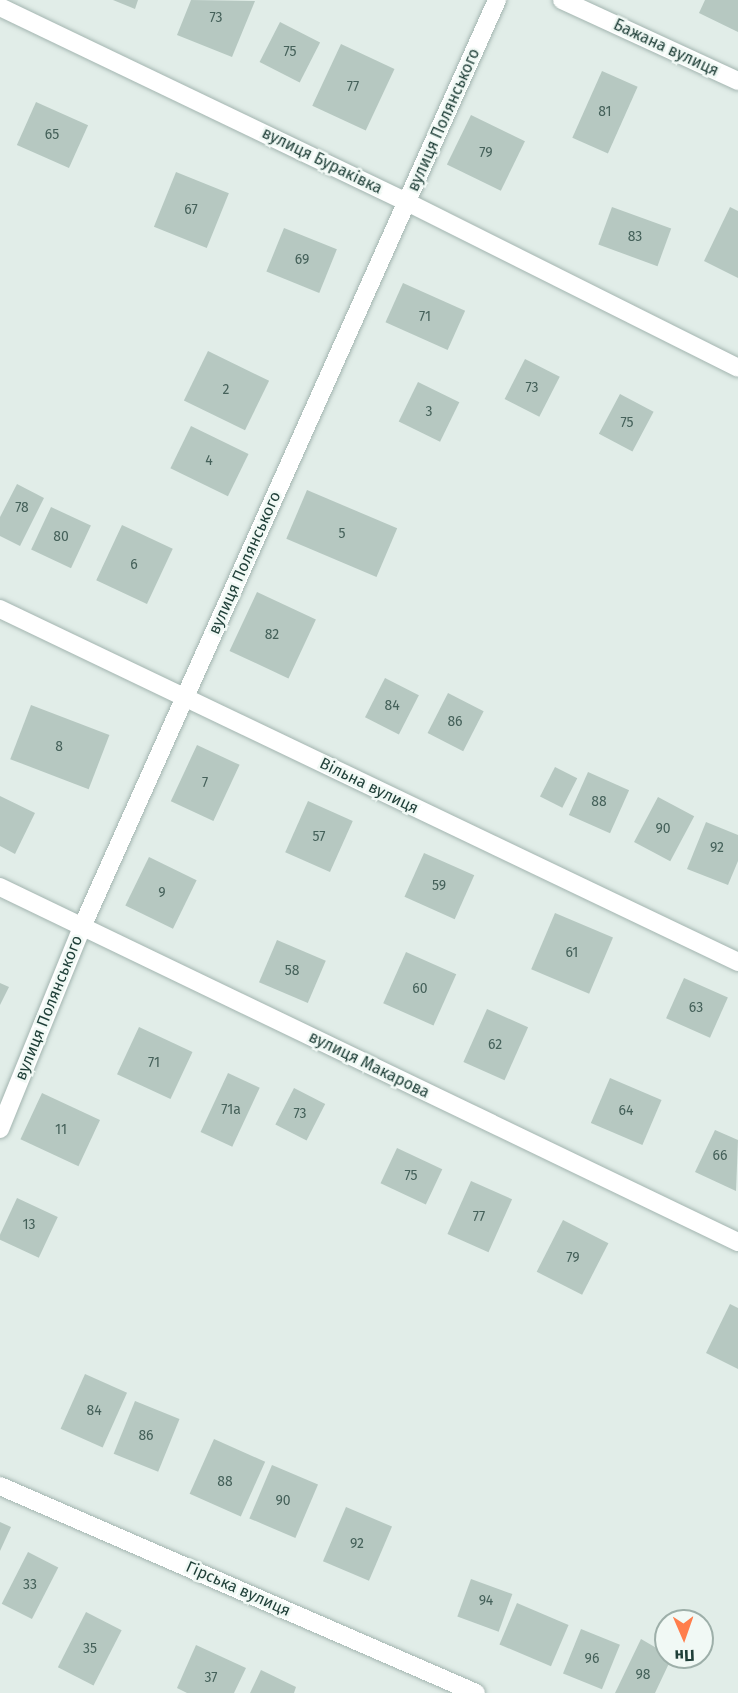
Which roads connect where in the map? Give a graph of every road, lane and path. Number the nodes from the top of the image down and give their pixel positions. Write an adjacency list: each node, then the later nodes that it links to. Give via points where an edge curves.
1 (497, 0): 5 (street, вулиця Полянського)
2 (562, 0): 4 (street, Бажана вулиця)
3 (0, 7): 5 (street, вулиця Бураківка)
4 (738, 81)
5 (407, 202): 6 (street, вулиця Бураківка); 8 (street, вулиця Полянського)
6 (738, 368)
7 (0, 609): 8 (street, Вільна вулиця)
8 (184, 698): 10 (street, вулиця Полянського); 11 (street, Вільна вулиця)
9 (0, 887): 10 (street, вулиця Макарова)
10 (82, 927): 12 (street, вулиця Полянського); 13 (street, вулиця Макарова)
11 (738, 962)
12 (0, 1129)
13 (738, 1242)
14 (0, 1486): 15 (street, Гірська вулиця)
15 (476, 1693)

